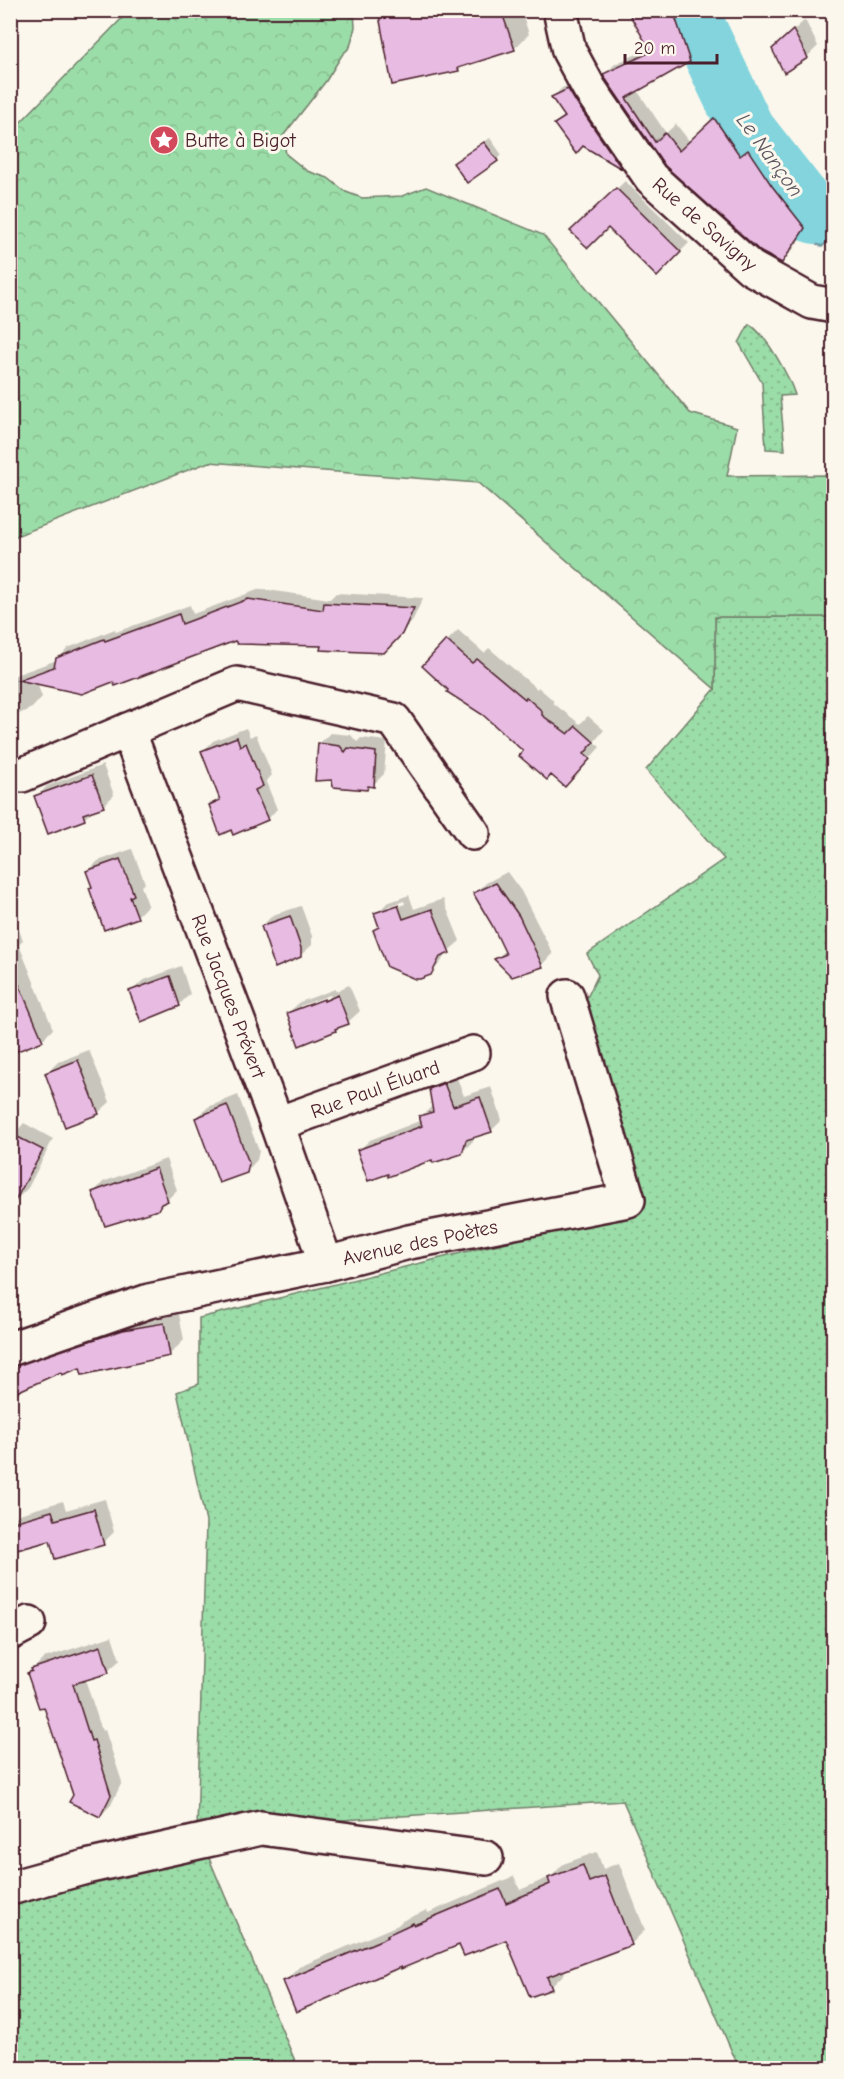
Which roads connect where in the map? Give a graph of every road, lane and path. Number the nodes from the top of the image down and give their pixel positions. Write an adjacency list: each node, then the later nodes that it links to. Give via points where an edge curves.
1 (560, 10): 2 (street, Rue de Savigny, via 569,51 589,88 659,187 751,268 812,302)
2 (834, 306)
3 (128, 730): 4 (street); 5 (street, via 237,684 394,720); 8 (street, Rue Jacques Prévert)
4 (22, 775)
5 (473, 833)
6 (567, 996): 9 (street, Avenue des Poètes, via 628,1200 409,1242)
7 (472, 1053): 8 (street, Rue Paul Éluard)
8 (277, 1124): 9 (street, Rue Jacques Prévert)
9 (326, 1263): 10 (street, Avenue des Poètes, via 149,1301)
10 (10, 1349)
11 (486, 1858): 12 (street, via 261,1828)
12 (10, 1888)

